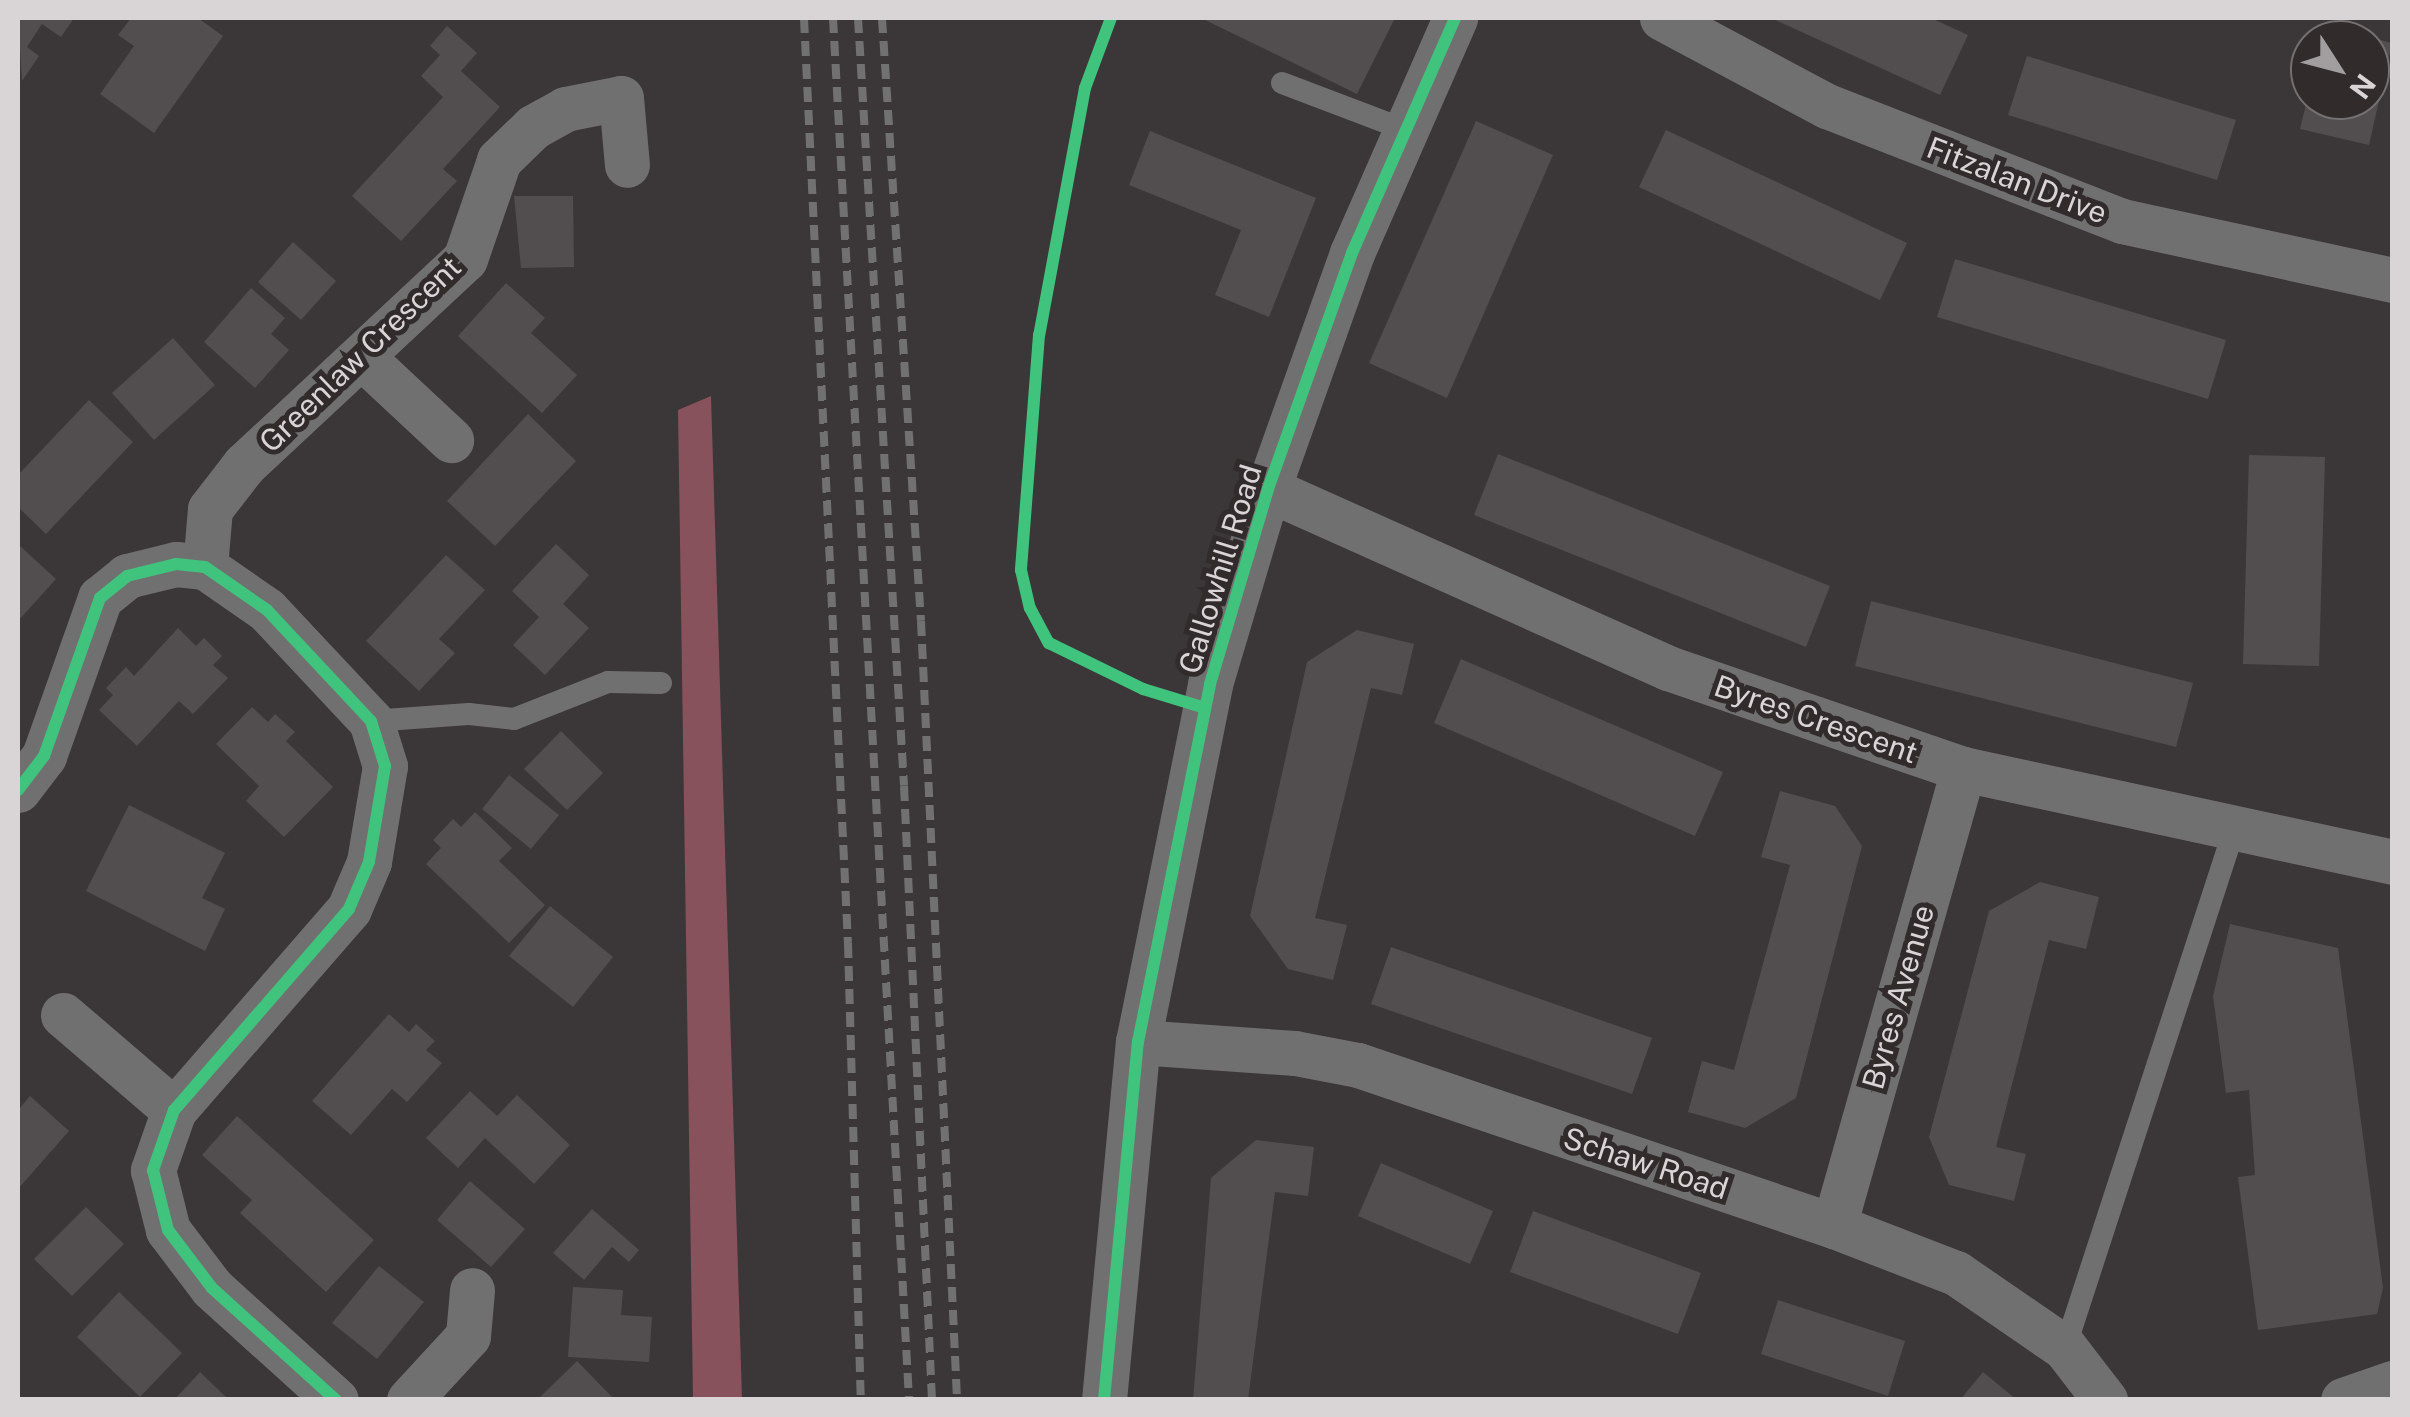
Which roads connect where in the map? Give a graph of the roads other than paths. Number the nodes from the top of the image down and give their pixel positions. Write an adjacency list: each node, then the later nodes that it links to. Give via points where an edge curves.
1 (1455, 18): 4 (street, Gallowhill Road)
2 (1662, 18): 6 (street, Fitzalan Drive, via 1827,106 2122,220)
3 (1282, 83): 4 (lane)
4 (1403, 129): 9 (street, Gallowhill Road)
5 (626, 165): 7 (street, Greenlaw Crescent, via 621,98 565,109 533,127 499,160 465,259)
6 (2392, 280)
7 (362, 356): 8 (street); 10 (street, Greenlaw Crescent, via 244,466 210,509)
8 (451, 440)
9 (1268, 489): 13 (street, Byres Crescent, via 1668,668); 18 (street, Gallowhill Road, via 1210,684)
10 (205, 567): 12 (street, via 267,610); 14 (street, via 176,564 127,576 100,598 44,756)
11 (660, 683): 12 (lane, via 608,682 514,719 469,714)
12 (370, 721): 19 (street, via 385,766 369,862 349,909)
13 (1963, 769): 15 (street, Byres Crescent); 20 (street, Byres Avenue)
14 (18, 790)
15 (2234, 830): 16 (street, Byres Crescent); 22 (lane)
16 (2392, 862)
17 (63, 1016): 19 (street)
18 (1138, 1042): 20 (street, Schaw Road, via 1295,1053 1358,1065); 26 (street, Gallowhill Road)
19 (174, 1110): 24 (street, via 154,1170 168,1230 212,1288)
20 (1834, 1226): 22 (street, Schaw Road, via 1956,1272)
21 (472, 1290): 25 (street, via 468,1336)
22 (2065, 1348): 27 (street, Schaw Road)
23 (2392, 1383): 28 (street)
24 (336, 1400)
25 (409, 1400)
26 (1104, 1400)
27 (2104, 1400)
28 (2343, 1400)

